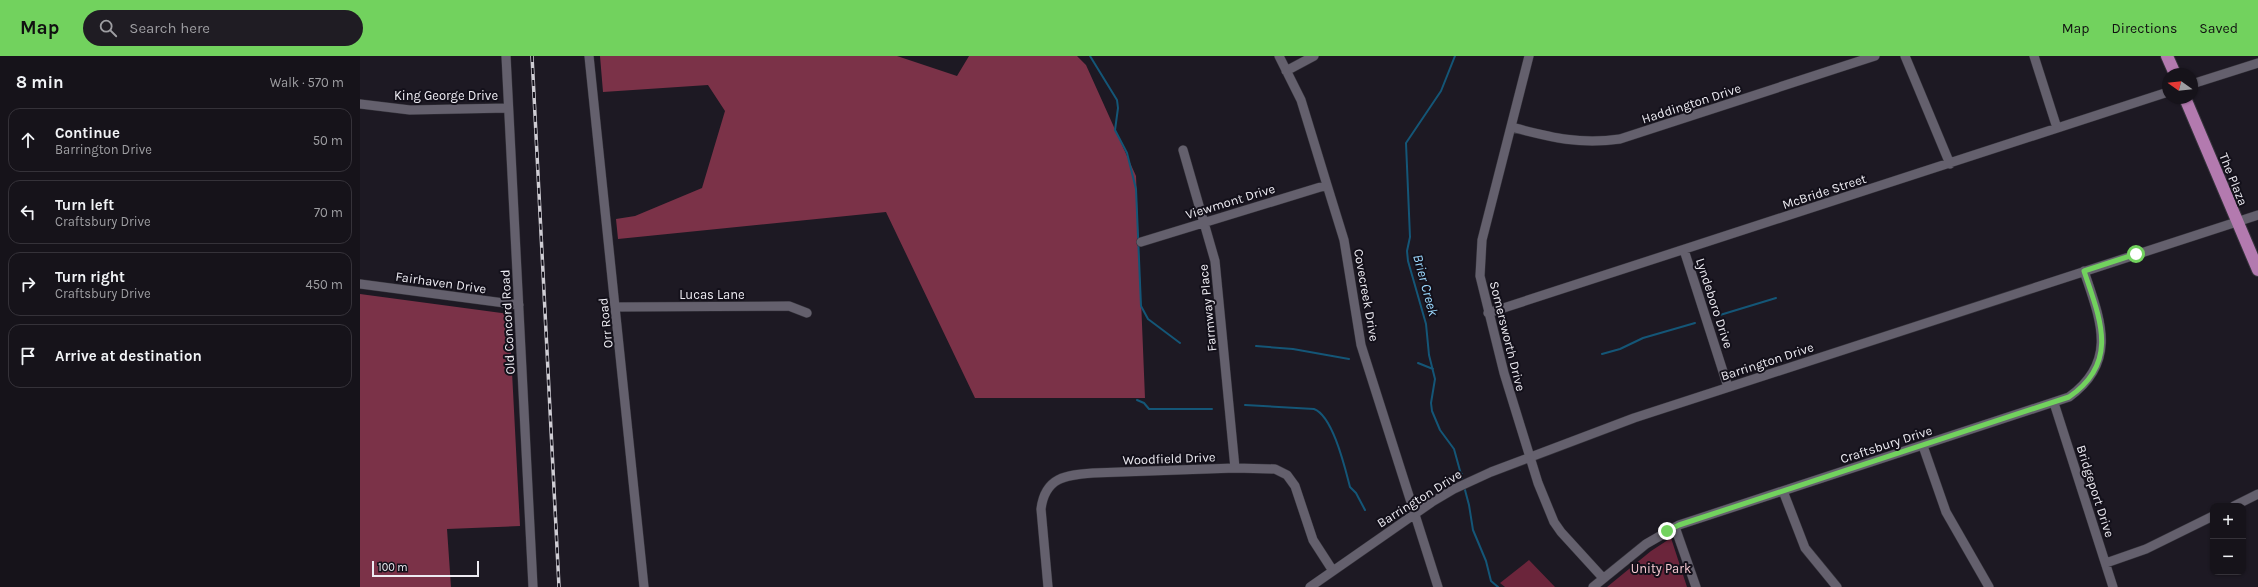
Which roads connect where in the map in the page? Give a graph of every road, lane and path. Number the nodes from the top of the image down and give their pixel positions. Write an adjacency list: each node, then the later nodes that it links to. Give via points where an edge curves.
1 (506, 56): 17 (street, Old Concord Road)
2 (589, 56): 32 (street, Orr Road)
3 (1278, 56): 12 (street, Covecreek Drive)
4 (1314, 56): 12 (street)
5 (1529, 56): 18 (street, Somersworth Drive)
6 (1875, 56): 18 (street, Haddington Drive, via 1620,139 1573,141)
7 (1905, 56): 21 (street)
8 (2034, 56): 19 (street)
9 (2167, 56): 11 (main road)
10 (2258, 63): 13 (street)
11 (2172, 68)
12 (1286, 71): 22 (street, Covecreek Drive, via 1301,100)
13 (2198, 82)
14 (2162, 94): 19 (street, McBride Street)
15 (360, 104): 17 (street, King George Drive, via 410,110)
16 (2188, 104): 24 (main road, The Plaza)
17 (508, 108): 31 (street, Old Concord Road)
18 (1511, 127): 34 (street, Somersworth Drive, via 1481,247 1480,276)
19 (2057, 128): 21 (street, McBride Street)
20 (1183, 150): 25 (street, Farmway Place)
21 (1950, 164): 27 (street, McBride Street)
22 (1327, 185): 25 (street, Viewmont Drive); 43 (street, Covecreek Drive, via 1344,240 1361,344)
23 (2258, 215): 24 (street, Barrington Drive)
24 (2237, 222): 28 (main road, The Plaza); 29 (street, Barrington Drive)
25 (1205, 223): 26 (street, Viewmont Drive); 39 (street, Farmway Place, via 1218,281)
26 (1141, 242)
27 (1684, 250): 34 (street, McBride Street); 35 (street, Lyndeboro Drive)
28 (2258, 270)
29 (2084, 271): 35 (street, Barrington Drive); 36 (street, Craftsbury Drive, via 2102,325 2102,348 2096,366 2086,383 2069,397)
30 (360, 284): 31 (street, Fairhaven Drive)
31 (519, 305): 49 (street, Old Concord Road)
32 (616, 307): 33 (street, Lucas Lane, via 789,306); 50 (street, Orr Road)
33 (807, 313)
34 (1488, 313): 38 (street, Somersworth Drive)
35 (1728, 387): 38 (street, Barrington Drive, via 1634,418)
36 (2054, 403): 37 (street, Craftsbury Drive); 46 (street, Bridgeport Drive)
37 (1923, 446): 40 (street, Craftsbury Drive); 57 (street, via 1946,512)
38 (1530, 457): 43 (street, Barrington Drive, via 1459,487); 48 (street, Somersworth Drive, via 1554,522)
39 (1235, 468): 47 (street, Woodfield Drive, via 1268,468 1290,478 1313,540); 51 (street, Woodfield Drive, via 1077,474 1061,478 1047,490 1041,509)
40 (1783, 491): 45 (street, Craftsbury Drive); 56 (street, via 1805,548)
41 (2258, 494): 42 (street)
42 (2240, 503)
43 (1415, 514): 47 (street, Barrington Drive); 53 (street, Covecreek Drive)
44 (2210, 517): 46 (street, via 2146,548)
45 (1676, 526): 48 (street, Craftsbury Drive, via 1646,544); 55 (street)
46 (2106, 563): 58 (street, Bridgeport Drive)
47 (1333, 571): 52 (street, Barrington Drive)
48 (1603, 578): 54 (street, Craftsbury Drive)
49 (533, 587)
50 (644, 587)
51 (1048, 587)
52 (1310, 587)
53 (1438, 587)
54 (1593, 587)
55 (1696, 587)
56 (1837, 587)
57 (1989, 587)
58 (2113, 587)

